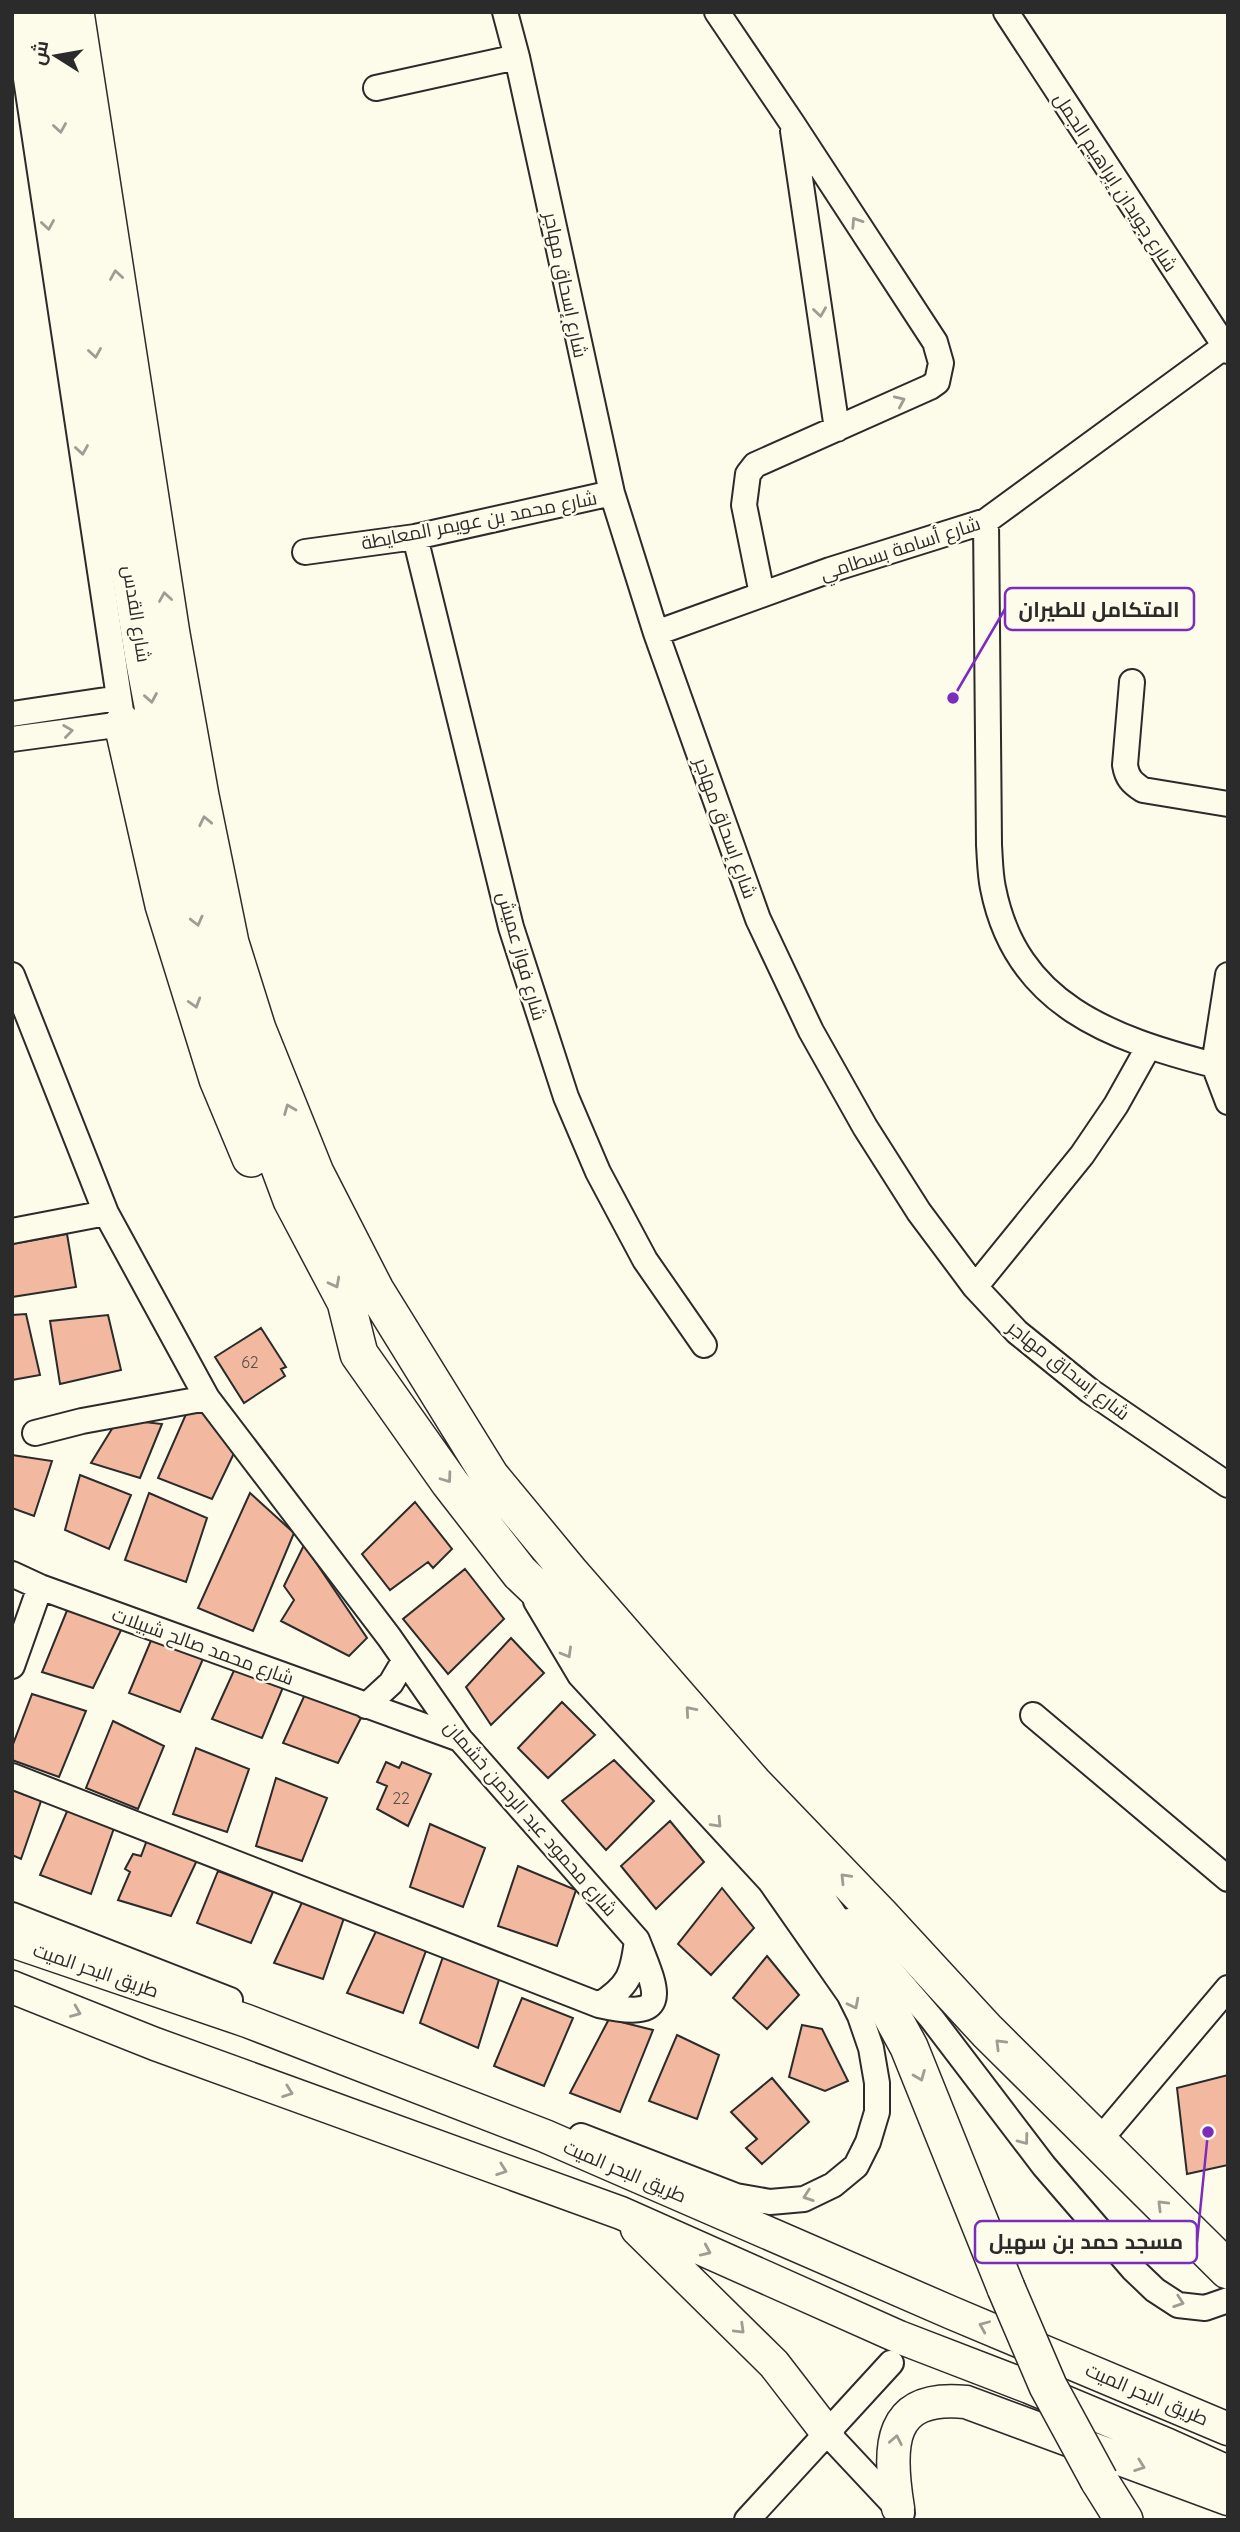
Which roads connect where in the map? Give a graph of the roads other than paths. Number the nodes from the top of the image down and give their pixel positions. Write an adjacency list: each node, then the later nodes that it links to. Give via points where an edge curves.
1 (16, 12): 19 (street, one-way to 19)
2 (42, 12): 32 (highway, شارع القدس, one-way to 32, via 144,658 185,873 224,1017 292,1200 346,1302)
3 (75, 12): 51 (highway, شارع القدس, one-way to 3, via 753,1783 490,1476 375,1290 315,1172 257,1029 227,930 171,634)
4 (505, 12): 7 (street, شارع إسحاق مهاجر)
5 (716, 12): 9 (street)
6 (1006, 12): 10 (street, شارع جويدان إبراهيم الجمل)
7 (517, 57): 8 (street); 12 (street, شارع إسحاق مهاجر)
8 (376, 88)
9 (792, 123): 11 (street, one-way to 11); 11 (street, one-way to 9, via 937,382 940,352)
10 (1226, 347): 13 (street, شارع أسامة بسطامي)
11 (837, 429): 16 (street, via 755,465 748,474 744,505)
12 (612, 494): 14 (street, شارع محمد بن عويمر المعايطة); 17 (street, شارع إسحاق مهاجر)
13 (986, 522): 16 (street, شارع أسامة بسطامي); 25 (street, via 989,845 992,887 1004,929 1023,965 1050,995 1096,1024)
14 (415, 537): 15 (street, شارع محمد بن عويمر المعايطة); 31 (street, شارع فواز عميش, via 511,927 566,1097 598,1172 645,1260)
15 (305, 552)
16 (762, 594): 17 (street, شارع أسامة بسطامي)
17 (656, 633): 30 (street, شارع إسحاق مهاجر, via 758,919 811,1031 919,1212)
18 (1132, 682): 22 (street, via 1127,776 1143,790)
19 (121, 711): 20 (street); 21 (street, one-way to 19); 32 (highway, one-way to 32, via 164,905 218,1079 274,1213 333,1334)
20 (12, 714)
21 (12, 739)
22 (1228, 804)
23 (12, 975): 28 (street, شارع محمود عبد الرحمن خشمان)
24 (1228, 975): 26 (street)
25 (1149, 1046): 26 (street); 30 (street, via 1082,1155)
26 (1214, 1065): 27 (street)
27 (1228, 1102)
28 (106, 1213): 29 (street); 33 (street, شارع محمود عبد الرحمن خشمان)
29 (12, 1231)
30 (975, 1287): 35 (street, شارع إسحاق مهاجر, via 1017,1332 1090,1391)
31 (704, 1345)
32 (359, 1354): 36 (highway, one-way to 36)
33 (207, 1398): 34 (street); 39 (street, شارع محمود عبد الرحمن خشمان)
34 (35, 1433)
35 (1228, 1485)
36 (520, 1573): 45 (highway, via 582,1632); 47 (street, one-way to 47, via 580,1675 770,1881 849,1994 871,2048 877,2112 856,2166 833,2185 804,2199 771,2202 736,2196)
37 (12, 1574): 38 (street, شارع محمد صالح شبيلات)
38 (40, 1587): 40 (street); 41 (street, شارع محمد صالح شبيلات)
39 (404, 1661): 41 (street, via 391,1683); 43 (street, شارع محمود عبد الرحمن خشمان)
40 (12, 1666)
41 (366, 1706): 43 (street, شارع محمد صالح شبيلات)
42 (1033, 1715): 46 (street)
43 (460, 1739): 44 (street, شارع محمود عبد الرحمن خشمان, via 637,1940 627,1982 600,2005)
44 (12, 1776)
45 (773, 1847): 54 (street, one-way to 54, via 821,1890 903,1984 1044,2166 1133,2269 1178,2305 1205,2308); 63 (highway, one-way to 63, bridge, via 840,1932 909,2047 1048,2386)
46 (1228, 1879)
47 (12, 1915)
48 (12, 1941): 55 (main road, طريق البحر الميت, via 247,2021 545,2136)
49 (12, 1987): 52 (main road, one-way to 52, via 155,2044)
50 (1228, 1988): 51 (street)
51 (1098, 2142): 53 (highway, شارع القدس, one-way to 51)
52 (621, 2213): 56 (main road, one-way to 56); 58 (main road, one-way to 58, via 774,2364)
53 (1228, 2270)
54 (1228, 2300)
55 (952, 2313): 56 (main road); 57 (main road, طريق البحر الميت, one-way to 55)
56 (895, 2350): 58 (street); 59 (main road, via 1077,2407)
57 (1228, 2429)
58 (828, 2434): 61 (street); 62 (street)
59 (1228, 2472)
60 (1228, 2499): 61 (main road, one-way to 60, via 892,2460 899,2425 928,2402 949,2400 966,2402)
61 (903, 2514)
62 (747, 2520)
63 (1124, 2520)

